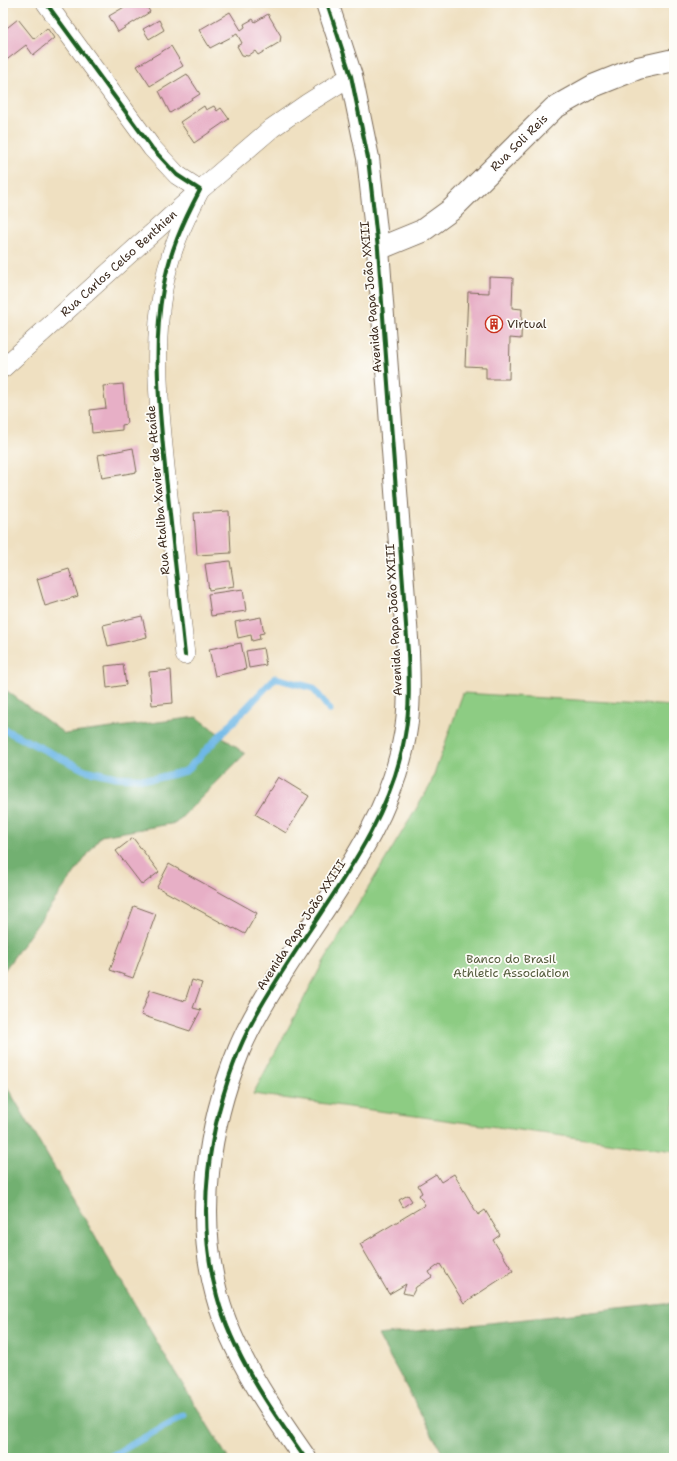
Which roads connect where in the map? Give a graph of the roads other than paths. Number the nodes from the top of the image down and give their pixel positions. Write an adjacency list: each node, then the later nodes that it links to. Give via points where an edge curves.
1 (46, 3): 5 (street, via 152,148 177,174)
2 (327, 3): 4 (main road, Avenida Papa João XXIII)
3 (674, 60): 6 (main road, Rua Soli Reis, via 638,68 594,86 554,108 450,210 422,231)
4 (351, 76): 5 (street, Rua Carlos Celso Benthien, via 272,128); 6 (main road, Avenida Papa João XXIII, via 368,158)
5 (200, 190): 7 (street, Rua Carlos Celso Benthien); 8 (street, Rua Ataliba Xavier de Ataíde, via 181,227 170,258 158,324 162,439)
6 (378, 249): 9 (main road, Avenida Papa João XXIII, via 408,652 409,699 405,736 391,786 375,822 349,869 258,1011 239,1049 225,1088 207,1174 205,1212 217,1297 256,1385)
7 (3, 368)
8 (185, 655)
9 (305, 1458)

